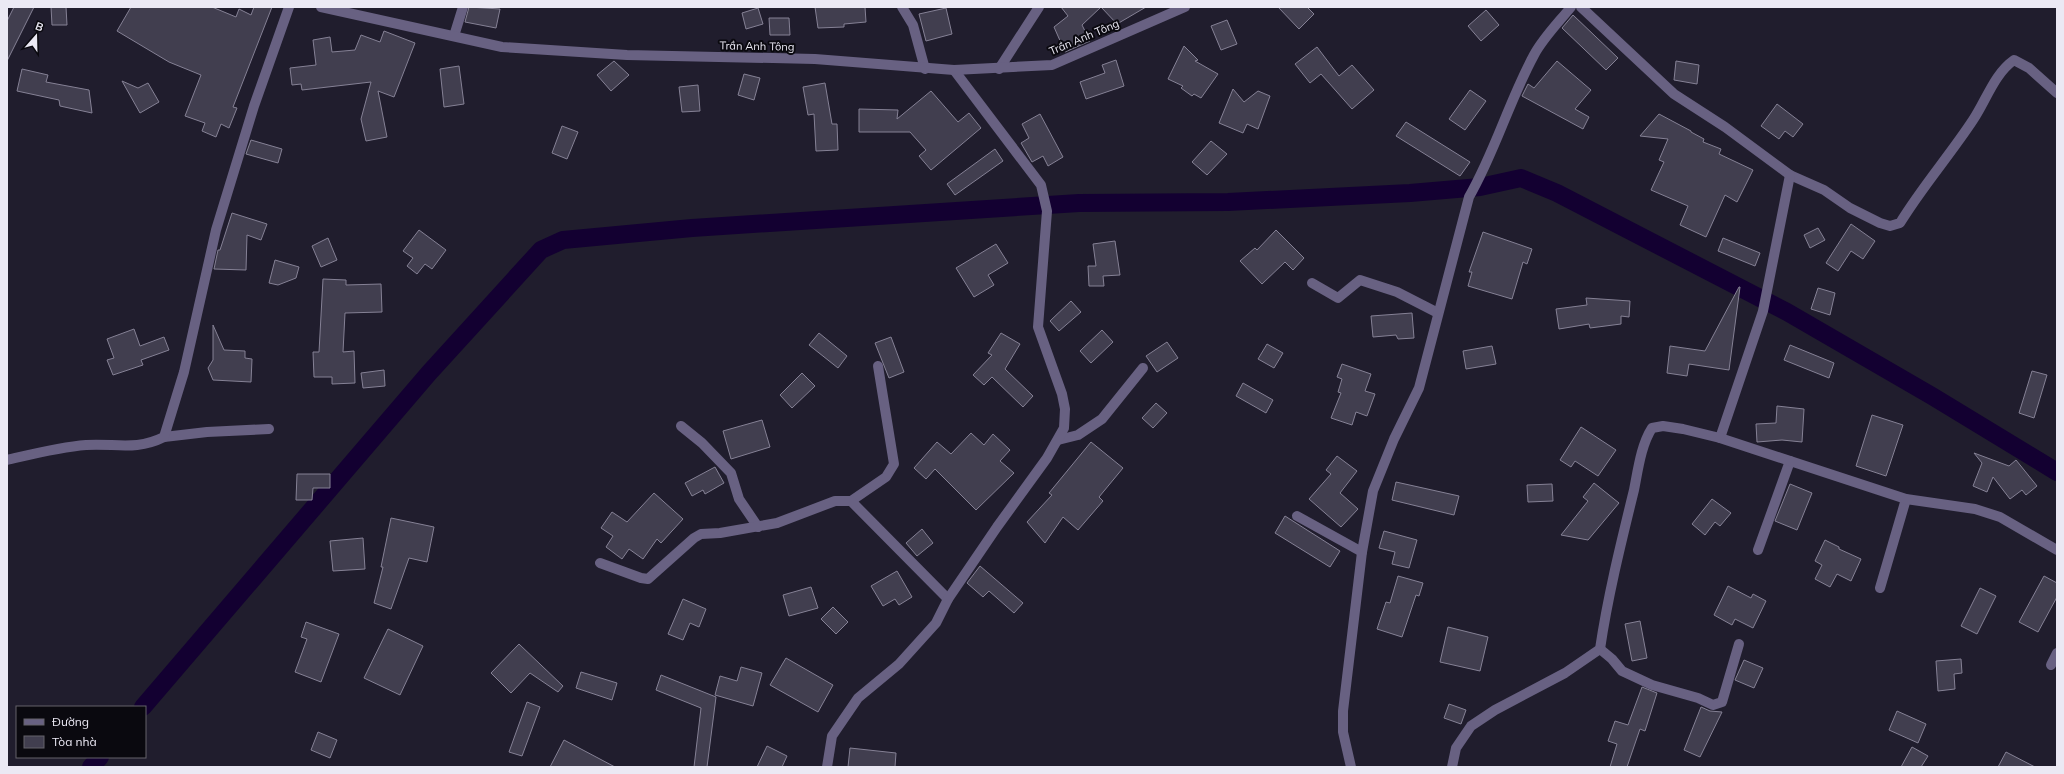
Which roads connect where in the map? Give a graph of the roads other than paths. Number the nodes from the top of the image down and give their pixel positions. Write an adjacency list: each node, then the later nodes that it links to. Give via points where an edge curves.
1 (289, 7): 21 (street, via 254,106 216,230 184,372)
2 (321, 7): 9 (street, Trần Anh Tông)
3 (463, 7): 9 (street)
4 (902, 7): 10 (street, via 913,25)
5 (1039, 7): 11 (street)
6 (1185, 7): 11 (street, Trần Anh Tông, via 1052,65)
7 (1571, 7): 16 (street, via 1534,54 1499,130 1470,197)
8 (1581, 7): 14 (street, via 1674,94 1725,127)
9 (454, 36): 10 (street, Trần Anh Tông, via 502,47 627,55 815,59)
10 (925, 69): 12 (street, Trần Anh Tông)
11 (998, 69): 12 (street, Trần Anh Tông)
12 (954, 70): 23 (street, via 1041,185 1046,206 1038,327 1065,409 1064,428)
13 (2057, 93): 14 (street, via 2028,68 2014,60 2007,65 1985,96 1974,119 1900,223 1890,226 1880,223 1850,208 1824,190)
14 (1790, 175): 22 (street, via 1763,310)
15 (1312, 283): 16 (street, via 1338,298 1360,280 1397,292)
16 (1438, 313): 32 (street, via 1419,388 1394,439 1373,491)
17 (878, 366): 27 (street, via 894,464 886,477)
18 (1144, 368): 23 (street, via 1102,419 1078,435)
19 (681, 426): 29 (street, via 702,443 730,473 739,499)
20 (269, 429): 21 (street)
21 (164, 437): 24 (street, via 134,447 86,445)
22 (1720, 438): 25 (street); 37 (street, via 1663,426 1652,428 1648,434 1605,614)
23 (1058, 440): 35 (street)
24 (7, 460)
25 (1790, 461): 26 (street); 30 (street)
26 (1906, 499): 31 (street, via 1975,508 2000,517); 34 (street)
27 (851, 500): 29 (street, via 835,501 777,523); 35 (street)
28 (1297, 516): 32 (street)
29 (758, 527): 33 (street, via 701,534 648,578 641,578)
30 (1758, 550)
31 (2057, 550)
32 (1362, 552): 41 (street, via 1343,711 1343,732)
33 (600, 563)
34 (1880, 588)
35 (948, 600): 40 (street, via 936,623 900,664 858,698 832,736)
36 (1739, 644): 37 (street, via 1722,702 1713,705 1634,677 1622,671 1612,658)
37 (1600, 649): 42 (street, via 1565,673 1495,710 1471,726 1456,748)
38 (2057, 653): 39 (street)
39 (2051, 665)
40 (827, 767)
41 (1351, 767)
42 (1452, 767)

